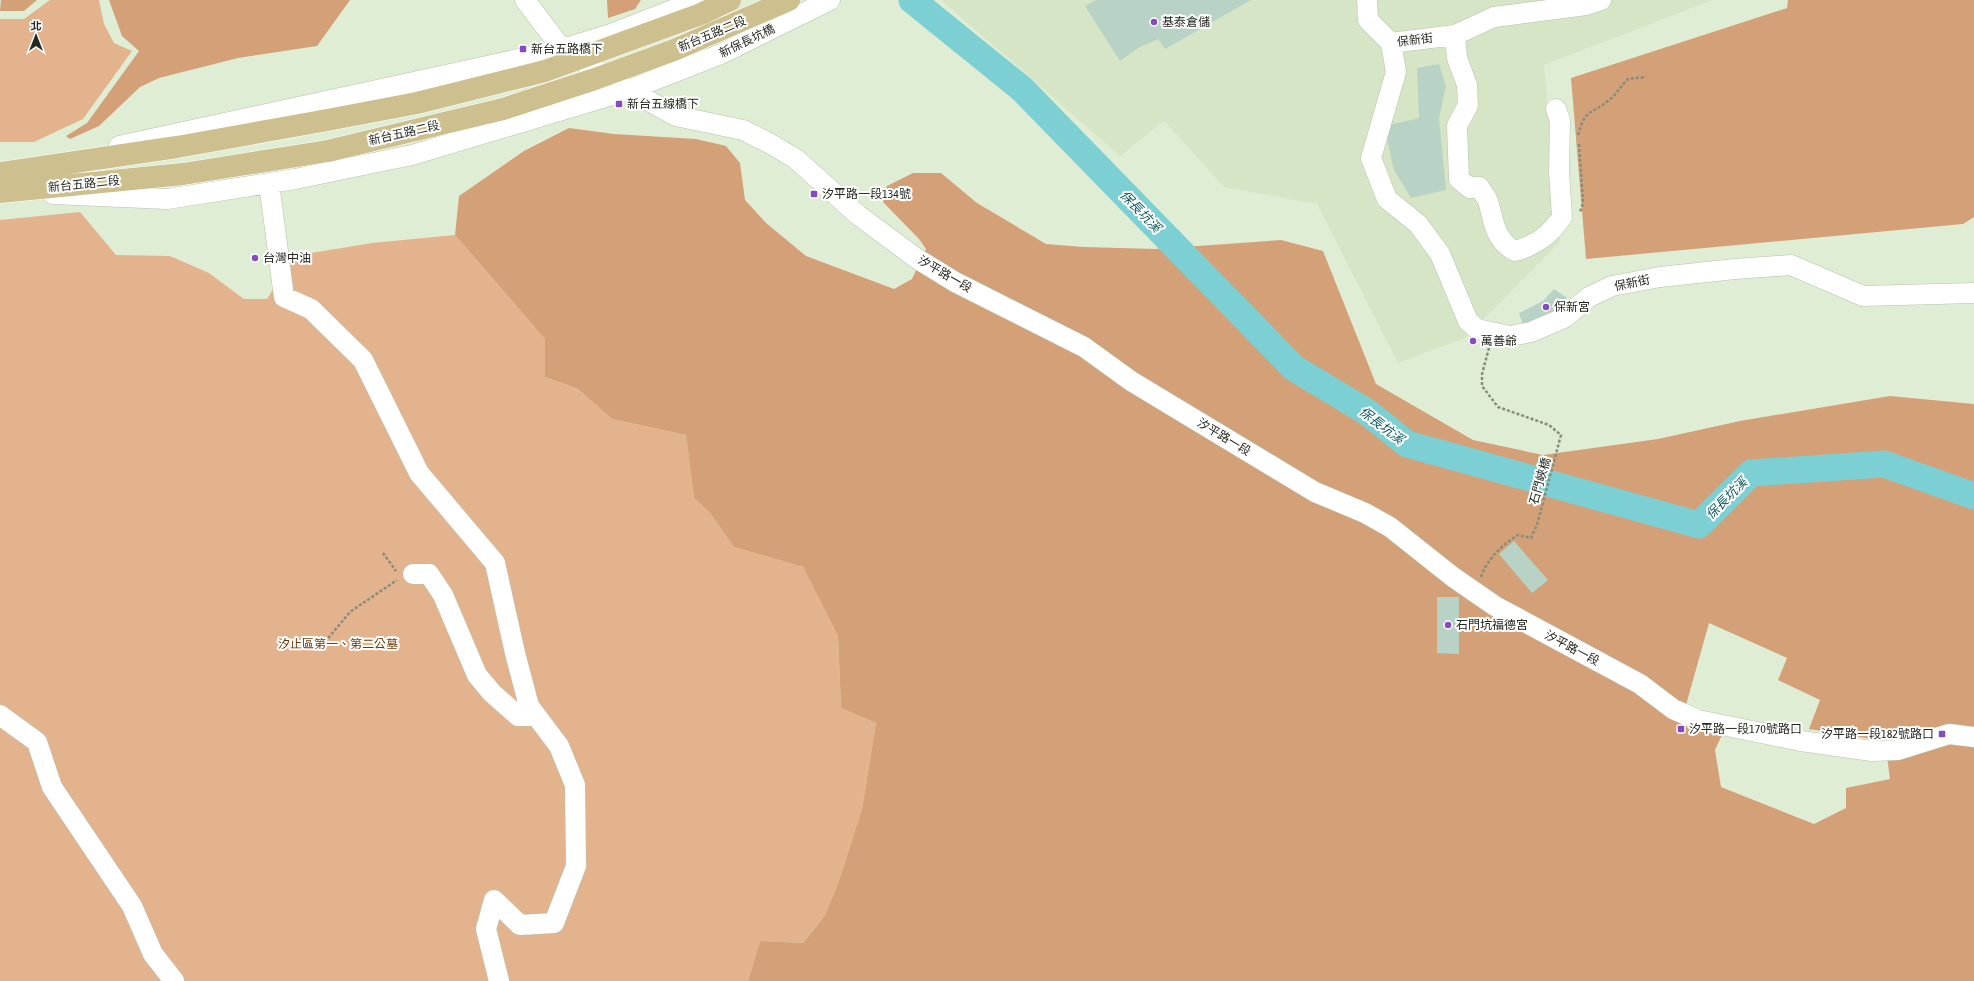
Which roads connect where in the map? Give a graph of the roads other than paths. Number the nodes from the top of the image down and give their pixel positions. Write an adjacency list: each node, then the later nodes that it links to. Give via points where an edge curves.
1 (525, 0): 10 (street, 汐平路一段)
2 (698, 0): 10 (street, via 611,34)
3 (730, 0): 13 (main road, 新台五路二段, bridge, via 701,14 545,71 417,103)
4 (789, 0): 13 (main road, 新台五路二段, bridge, via 674,50 596,79 503,109 328,151 183,174)
5 (830, 0): 11 (street, 新保長坑橋, via 721,54)
6 (1366, 0): 9 (street, 保新街, via 1368,20)
7 (1601, 0): 8 (street, 保新街, via 1586,5 1494,17)
8 (1455, 35): 9 (street, 保新街); 12 (street, via 1457,58 1467,85 1468,106 1457,126 1459,178 1470,188 1479,187 1487,199 1495,230 1506,246 1515,251 1532,246 1551,231 1562,217 1559,171 1560,120)
9 (1391, 43): 15 (street, 保新街, via 1396,72 1371,158 1387,199 1418,224 1440,254 1468,321 1477,330 1510,336 1531,332 1564,318 1589,297 1612,286 1660,277 1735,269 1791,265 1863,296)
10 (562, 49): 11 (street, 汐平路一段); 13 (street)
11 (629, 90): 14 (street, 新保長坑橋, via 412,155); 19 (street, 汐平路一段, via 676,116 743,130 768,143 796,160 858,214 916,258 955,282 1084,347 1131,381 1315,492 1365,513 1390,527 1495,606 1640,684 1673,710 1698,720 1801,741 1872,751 1898,750 1949,734)
12 (1556, 108)
13 (1, 182): 14 (street, 新保長坑橋, via 167,199)
14 (269, 183): 18 (street, via 284,297 311,309 364,360 419,473 495,563 529,706)
15 (1974, 293)
16 (407, 576): 18 (street, via 429,574 443,595 477,675 492,693 518,716)
17 (0, 715): 20 (street, via 38,742 52,787 132,906 153,954)
18 (536, 716): 21 (street, via 559,746 575,785 576,866 554,923 520,925 494,900 486,929)
19 (1974, 737)
20 (174, 981)
21 (499, 981)

